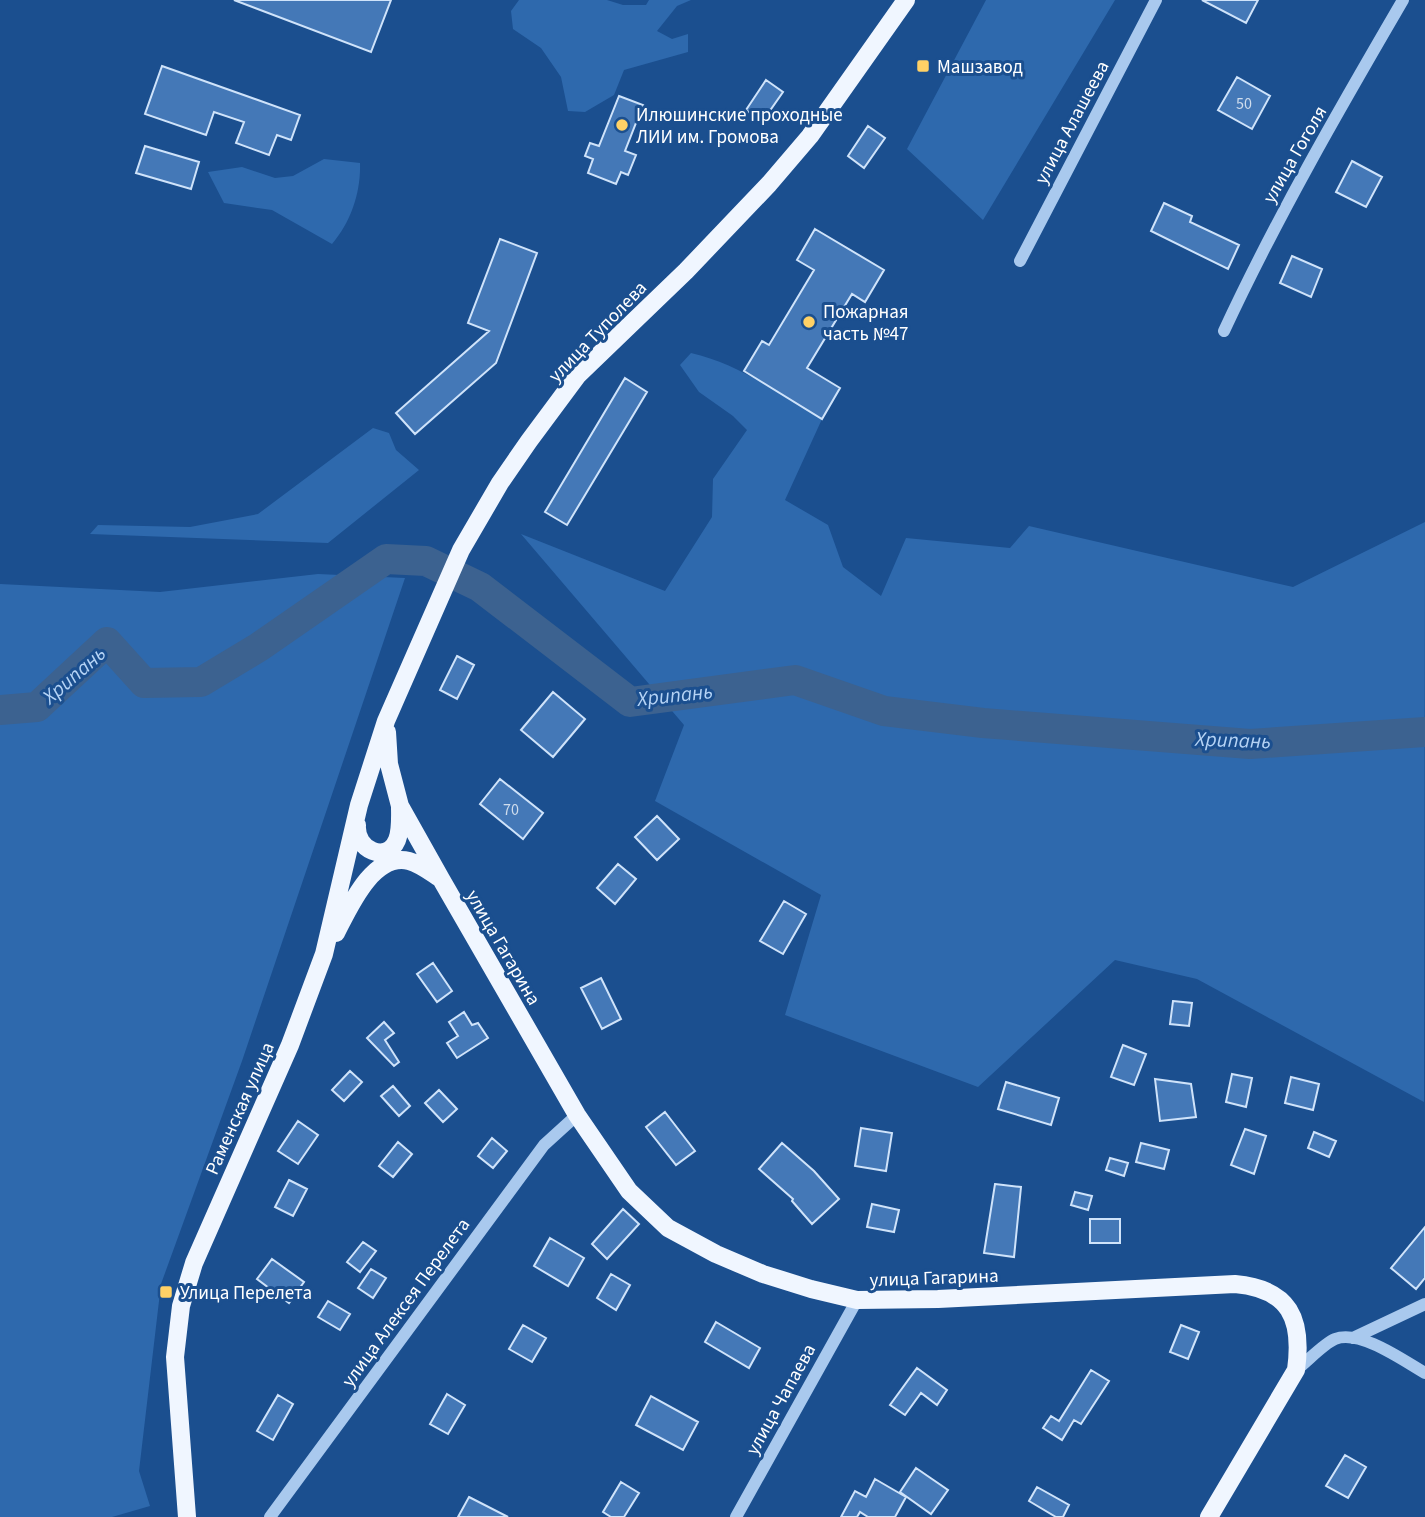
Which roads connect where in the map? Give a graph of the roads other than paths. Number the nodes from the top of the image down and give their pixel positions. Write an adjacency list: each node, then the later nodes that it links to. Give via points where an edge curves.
1 (895, 0): 5 (main road, улица Туполева)
2 (905, 0): 5 (main road, улица Туполева)
3 (1156, 0): 6 (street, улица Алашеева)
4 (1404, 0): 7 (street, улица Гоголя, via 1300,177)
5 (866, 59): 8 (main road, улица Туполева, via 769,184 578,375 514,462 461,550)
6 (1020, 261)
7 (1224, 331)
8 (386, 721): 9 (main road, Раменская улица); 10 (main road, улица Гагарина, via 389,764)
9 (359, 804): 10 (main road, via 356,834 371,852 383,852 397,842); 12 (main road, Раменская улица)
10 (400, 806): 11 (main road, улица Гагарина)
11 (441, 879): 12 (main road, via 407,860 382,866 360,888); 13 (main road, улица Гагарина)
12 (324, 954): 19 (main road, Раменская улица, via 290,1045 194,1263 181,1306 175,1357)
13 (577, 1115): 14 (main road, улица Гагарина, via 629,1191 668,1228 763,1274); 20 (street, улица Алексея Перелета, via 544,1145)
14 (857, 1300): 17 (main road, улица Гагарина, via 1248,1285 1276,1295 1289,1309 1298,1327); 21 (street, улица Чапаева)
15 (1425, 1304): 16 (street)
16 (1353, 1338): 17 (street, via 1336,1339); 18 (street)
17 (1296, 1370): 22 (main road)
18 (1425, 1373)
19 (187, 1517)
20 (270, 1517)
21 (736, 1517)
22 (1209, 1517)

